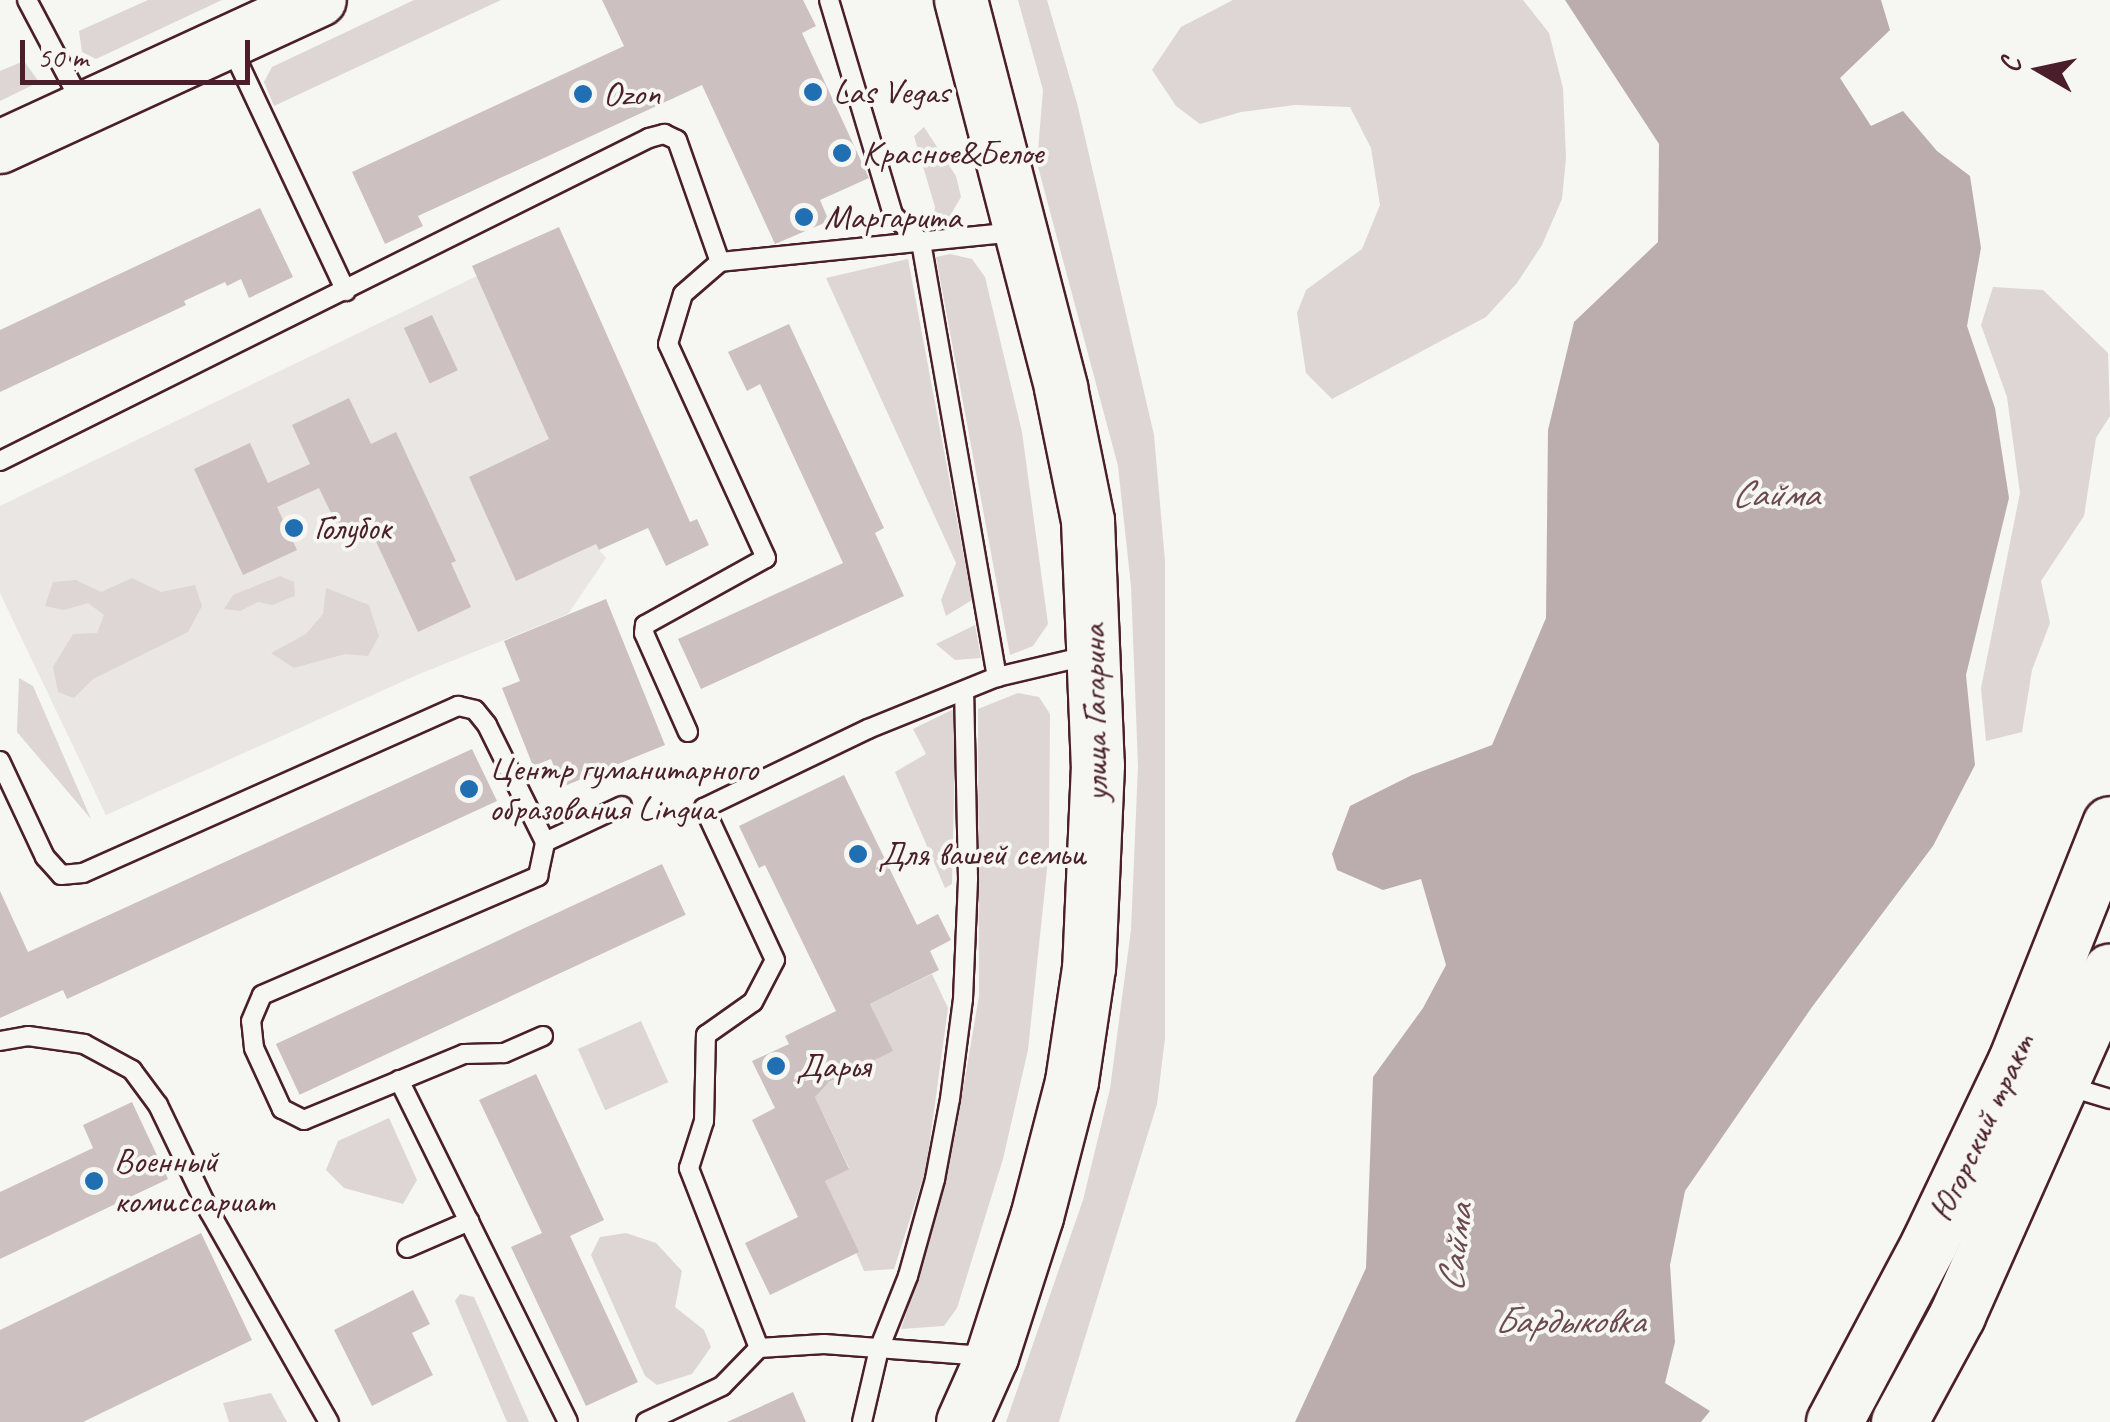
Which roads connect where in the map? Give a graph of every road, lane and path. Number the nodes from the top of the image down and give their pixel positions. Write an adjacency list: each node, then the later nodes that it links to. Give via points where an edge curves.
1 (27, 0): 6 (lane)
2 (320, 0): 5 (main road)
3 (829, 0): 9 (lane, via 893,215)
4 (961, 0): 8 (main road, улица Гагарина)
5 (230, 43): 6 (main road); 11 (lane)
6 (85, 108): 7 (main road)
7 (0, 147)
8 (1019, 232): 9 (lane); 13 (main road, улица Гагарина, via 1088,521)
9 (921, 242): 10 (lane); 14 (lane)
10 (720, 262): 11 (lane, via 678,140 664,134); 16 (lane, via 683,294 668,344 766,558 645,625)
11 (346, 290): 12 (lane)
12 (0, 461)
13 (1096, 654): 14 (lane); 30 (main road, улица Гагарина, via 1095,866 1072,1082 1038,1217)
14 (997, 677): 15 (lane)
15 (964, 692): 28 (lane, via 868,729 704,808 775,960 753,1002 706,1035 704,1121 689,1168); 29 (lane, via 963,999 935,1179)
16 (688, 732)
17 (0, 761): 20 (lane, via 45,858 61,875 83,873 458,706 475,710 486,725)
18 (622, 806): 20 (lane)
19 (2110, 824): 36 (main road, Югорский тракт, via 2016,1063)
20 (545, 842): 24 (lane, via 538,876 262,995 251,1021 254,1048 282,1109 304,1120)
21 (2110, 972): 25 (main road, Югорский тракт)
22 (544, 1036): 24 (lane, via 504,1053 464,1054)
23 (0, 1040): 31 (lane, via 28,1036 84,1044 132,1070 158,1105 209,1211)
24 (399, 1080): 26 (lane)
25 (2086, 1092): 37 (main road, Югорский тракт)
26 (470, 1222): 27 (lane); 32 (lane)
27 (407, 1248)
28 (759, 1348): 29 (lane); 33 (lane, via 722,1386)
29 (879, 1349): 30 (lane); 34 (lane)
30 (992, 1357): 35 (main road, улица Гагарина)
31 (329, 1422)
32 (568, 1422)
33 (646, 1422)
34 (862, 1422)
35 (964, 1422)
36 (1834, 1422)
37 (1899, 1422)

